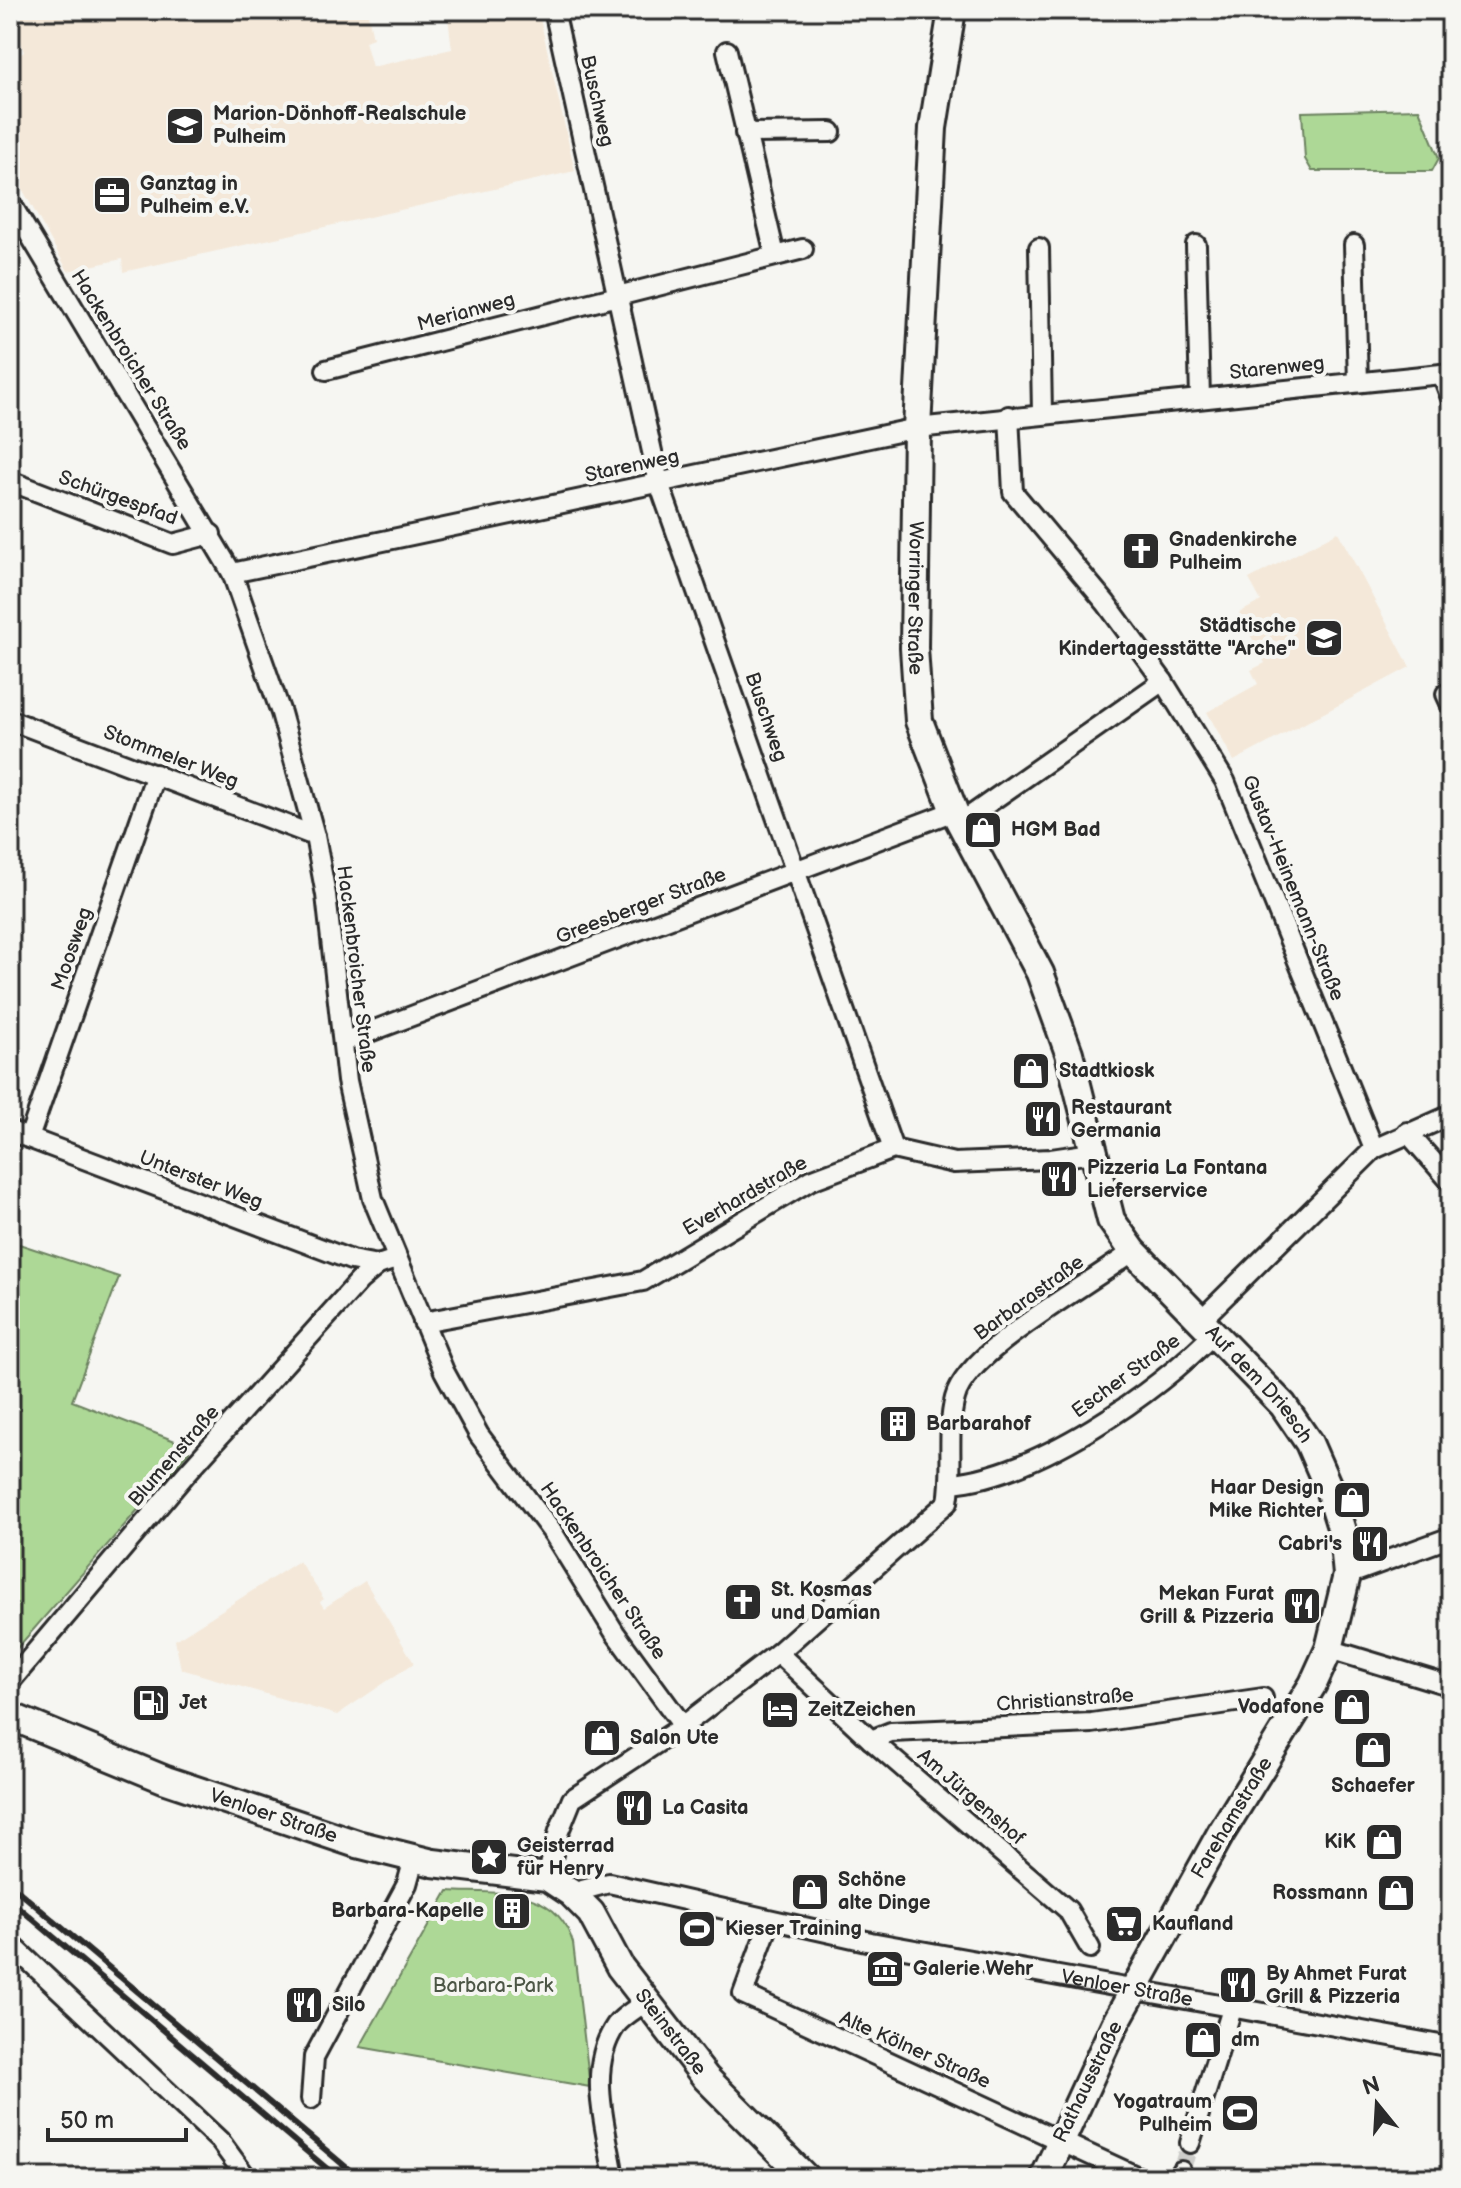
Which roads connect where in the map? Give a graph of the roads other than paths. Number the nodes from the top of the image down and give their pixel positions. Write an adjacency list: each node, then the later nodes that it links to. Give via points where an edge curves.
1 (554, 10): 12 (street, Buschweg)
2 (952, 10): 20 (main road, Worringer Straße, via 933,128)
3 (727, 51): 5 (street)
4 (831, 132): 5 (street)
5 (745, 133): 11 (street)
6 (10, 202): 23 (street, Hackenbroicher Straße)
7 (1196, 245): 16 (street, Starenweg)
8 (1354, 245): 15 (street)
9 (1039, 248): 18 (street)
10 (803, 249): 11 (street)
11 (775, 255): 12 (street)
12 (618, 295): 13 (street, Merianweg); 22 (street, Buschweg)
13 (326, 370)
14 (1446, 374): 15 (street, Starenweg); 17 (street)
15 (1358, 382): 16 (street, Starenweg)
16 (1200, 398): 18 (street, Starenweg)
17 (1451, 398)
18 (1042, 413): 19 (street, Starenweg)
19 (1009, 416): 20 (street, Starenweg); 25 (street, Gustav-Heinemann-Straße, via 1013,492 1097,590)
20 (917, 428): 22 (street, Starenweg); 28 (main road, Worringer Straße, via 914,648 919,721)
21 (10, 481): 23 (street, Schürgespfad, via 173,544)
22 (659, 483): 24 (street, Starenweg); 30 (street, Buschweg)
23 (211, 534): 24 (street, Hackenbroicher Straße)
24 (232, 573): 29 (street, Hackenbroicher Straße, via 281,713)
25 (1163, 681): 28 (street, Greesberger Straße); 37 (street, Gustav-Heinemann-Straße, via 1225,781)
26 (10, 720): 27 (street, Stommeler Weg)
27 (156, 774): 29 (street, Stommeler Weg); 35 (street, Moosweg)
28 (957, 817): 30 (street, Greesberger Straße); 38 (main road, Worringer Straße, via 1040,973 1069,1053)
29 (315, 836): 31 (street, Hackenbroicher Straße)
30 (796, 872): 31 (street, Greesberger Straße); 36 (street, Buschweg)
31 (343, 1042): 41 (street, Hackenbroicher Straße)
32 (1451, 1115): 34 (street, Escher Straße)
33 (10, 1131): 35 (street, Unterster Weg)
34 (1407, 1132): 37 (street, Escher Straße); 39 (street)
35 (29, 1138): 41 (street, Unterster Weg, via 351,1260)
36 (893, 1149): 38 (street, via 954,1163); 42 (street, Everhardstraße, via 811,1180 643,1281)
37 (1374, 1149): 43 (street, Escher Straße)
38 (1092, 1153): 40 (main road, Auf dem Driesch, via 1111,1220)
39 (1451, 1182)
40 (1133, 1251): 43 (main road, Auf dem Driesch); 44 (street, Barbarastraße, via 1005,1340 966,1375 950,1424)
41 (387, 1262): 42 (street, Hackenbroicher Straße); 49 (street, Blumenstraße, via 360,1280)
42 (423, 1322): 53 (street, Hackenbroicher Straße, via 479,1435 553,1533 615,1633)
43 (1207, 1327): 44 (street, Escher Straße, via 1184,1365 1083,1436 977,1481); 46 (main road, Auf dem Driesch, via 1283,1405 1309,1443 1343,1534)
44 (951, 1483): 48 (street, via 948,1502)
45 (1451, 1537): 46 (street)
46 (1347, 1575): 47 (main road, Auf dem Driesch)
47 (1329, 1649): 50 (street); 61 (main road, Farehamstraße)
48 (778, 1653): 53 (street); 54 (street, Am Jürgenshof)
49 (10, 1682)
50 (1451, 1686)
51 (1263, 1698): 54 (street, Christianstraße, via 1092,1723 891,1732)
52 (10, 1716): 55 (main road, Venloer Straße, via 233,1803)
53 (683, 1726): 56 (street, via 572,1799)
54 (871, 1740): 60 (street, Am Jürgenshof, via 1068,1910)
55 (414, 1859): 56 (main road, Venloer Straße); 65 (street, via 407,1884 314,2057)
56 (547, 1877): 57 (main road, Steinstraße)
57 (571, 1893): 58 (street, Venloer Straße, via 609,1883); 62 (main road, Steinstraße, via 591,1913)
58 (770, 1921): 61 (street, Venloer Straße); 66 (street, Alte Kölner Straße, via 743,1994)
59 (10, 1943): 68 (street, via 220,2141)
60 (1090, 1948)
61 (1136, 1987): 63 (street, Venloer Straße); 66 (main road, Rathausstraße)
62 (645, 2002): 69 (street, via 618,2023 598,2069); 70 (main road, Steinstraße, via 706,2078)
63 (1232, 2009): 64 (street, Venloer Straße); 67 (street)
64 (1451, 2047)
65 (311, 2099)
66 (1059, 2140): 71 (main road, Rathausstraße); 72 (street, Alte Kölner Straße)
67 (1190, 2143)
68 (247, 2178)
69 (614, 2178)
70 (806, 2178)
71 (1044, 2178)
72 (1140, 2178)

